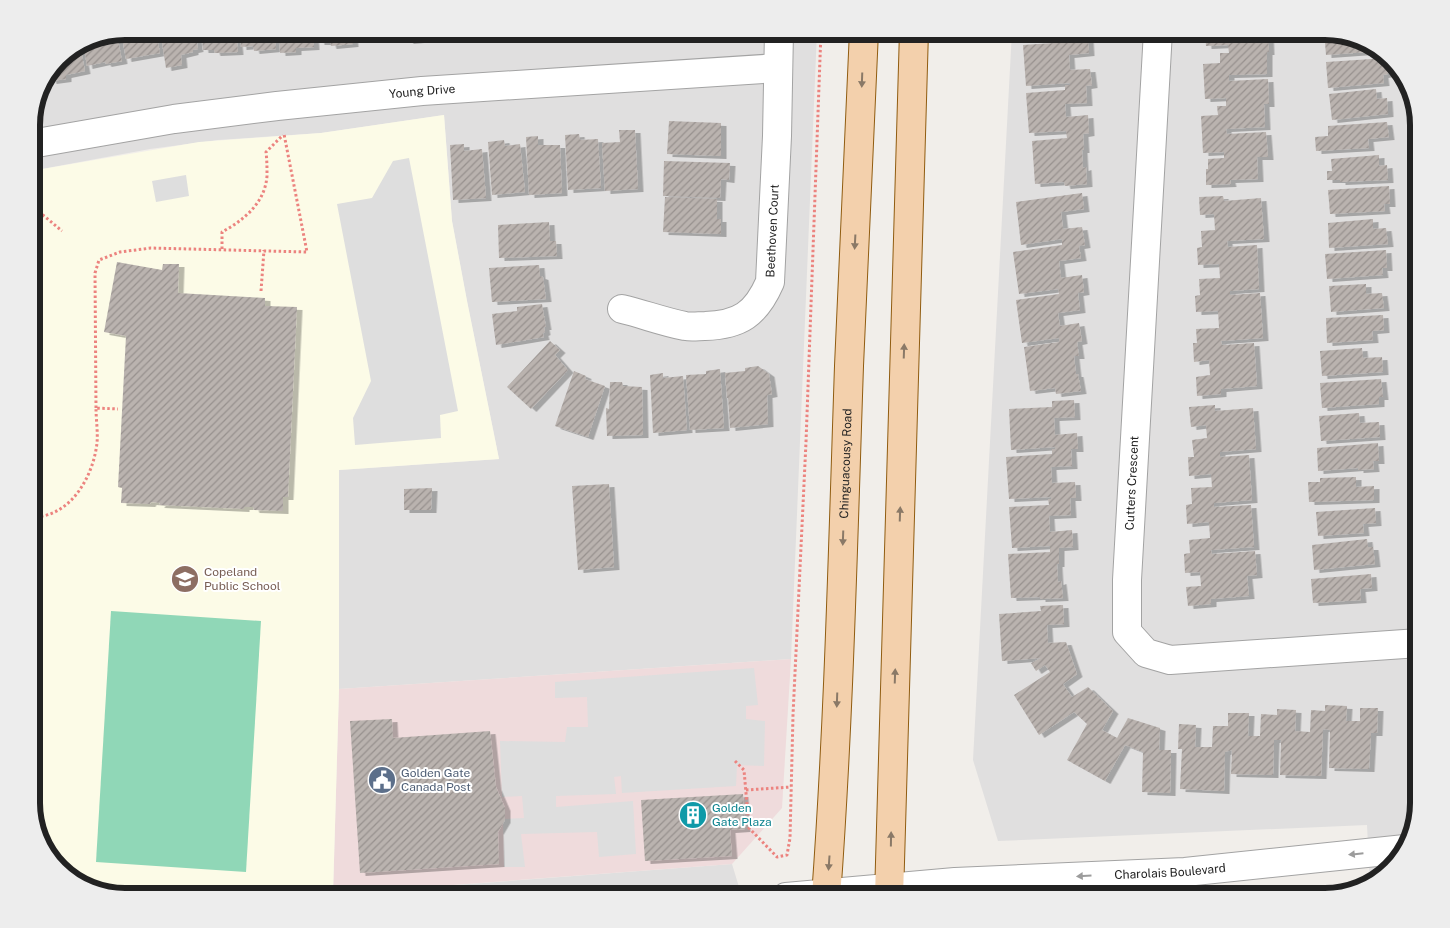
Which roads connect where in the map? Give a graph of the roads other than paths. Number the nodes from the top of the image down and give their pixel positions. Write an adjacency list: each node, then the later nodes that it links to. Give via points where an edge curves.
1 (779, 40): 5 (street)
2 (864, 40): 10 (main road, Chinguacousy Road, one-way to 10, via 835,766)
3 (914, 40): 11 (main road, one-way to 3)
4 (1157, 40): 8 (street, Cutters Crescent, via 1127,580 1127,632 1146,654 1170,660)
5 (778, 68): 6 (street, Young Drive, via 422,91 174,119); 7 (street, Beethoven Court, via 770,282 764,296 755,308 738,320 719,325 687,326)
6 (40, 142)
7 (622, 309)
8 (1410, 644)
9 (1396, 850): 12 (street, Charolais Boulevard, one-way to 12, via 1185,872 955,882)
10 (826, 888)
11 (889, 888)
12 (915, 888)

